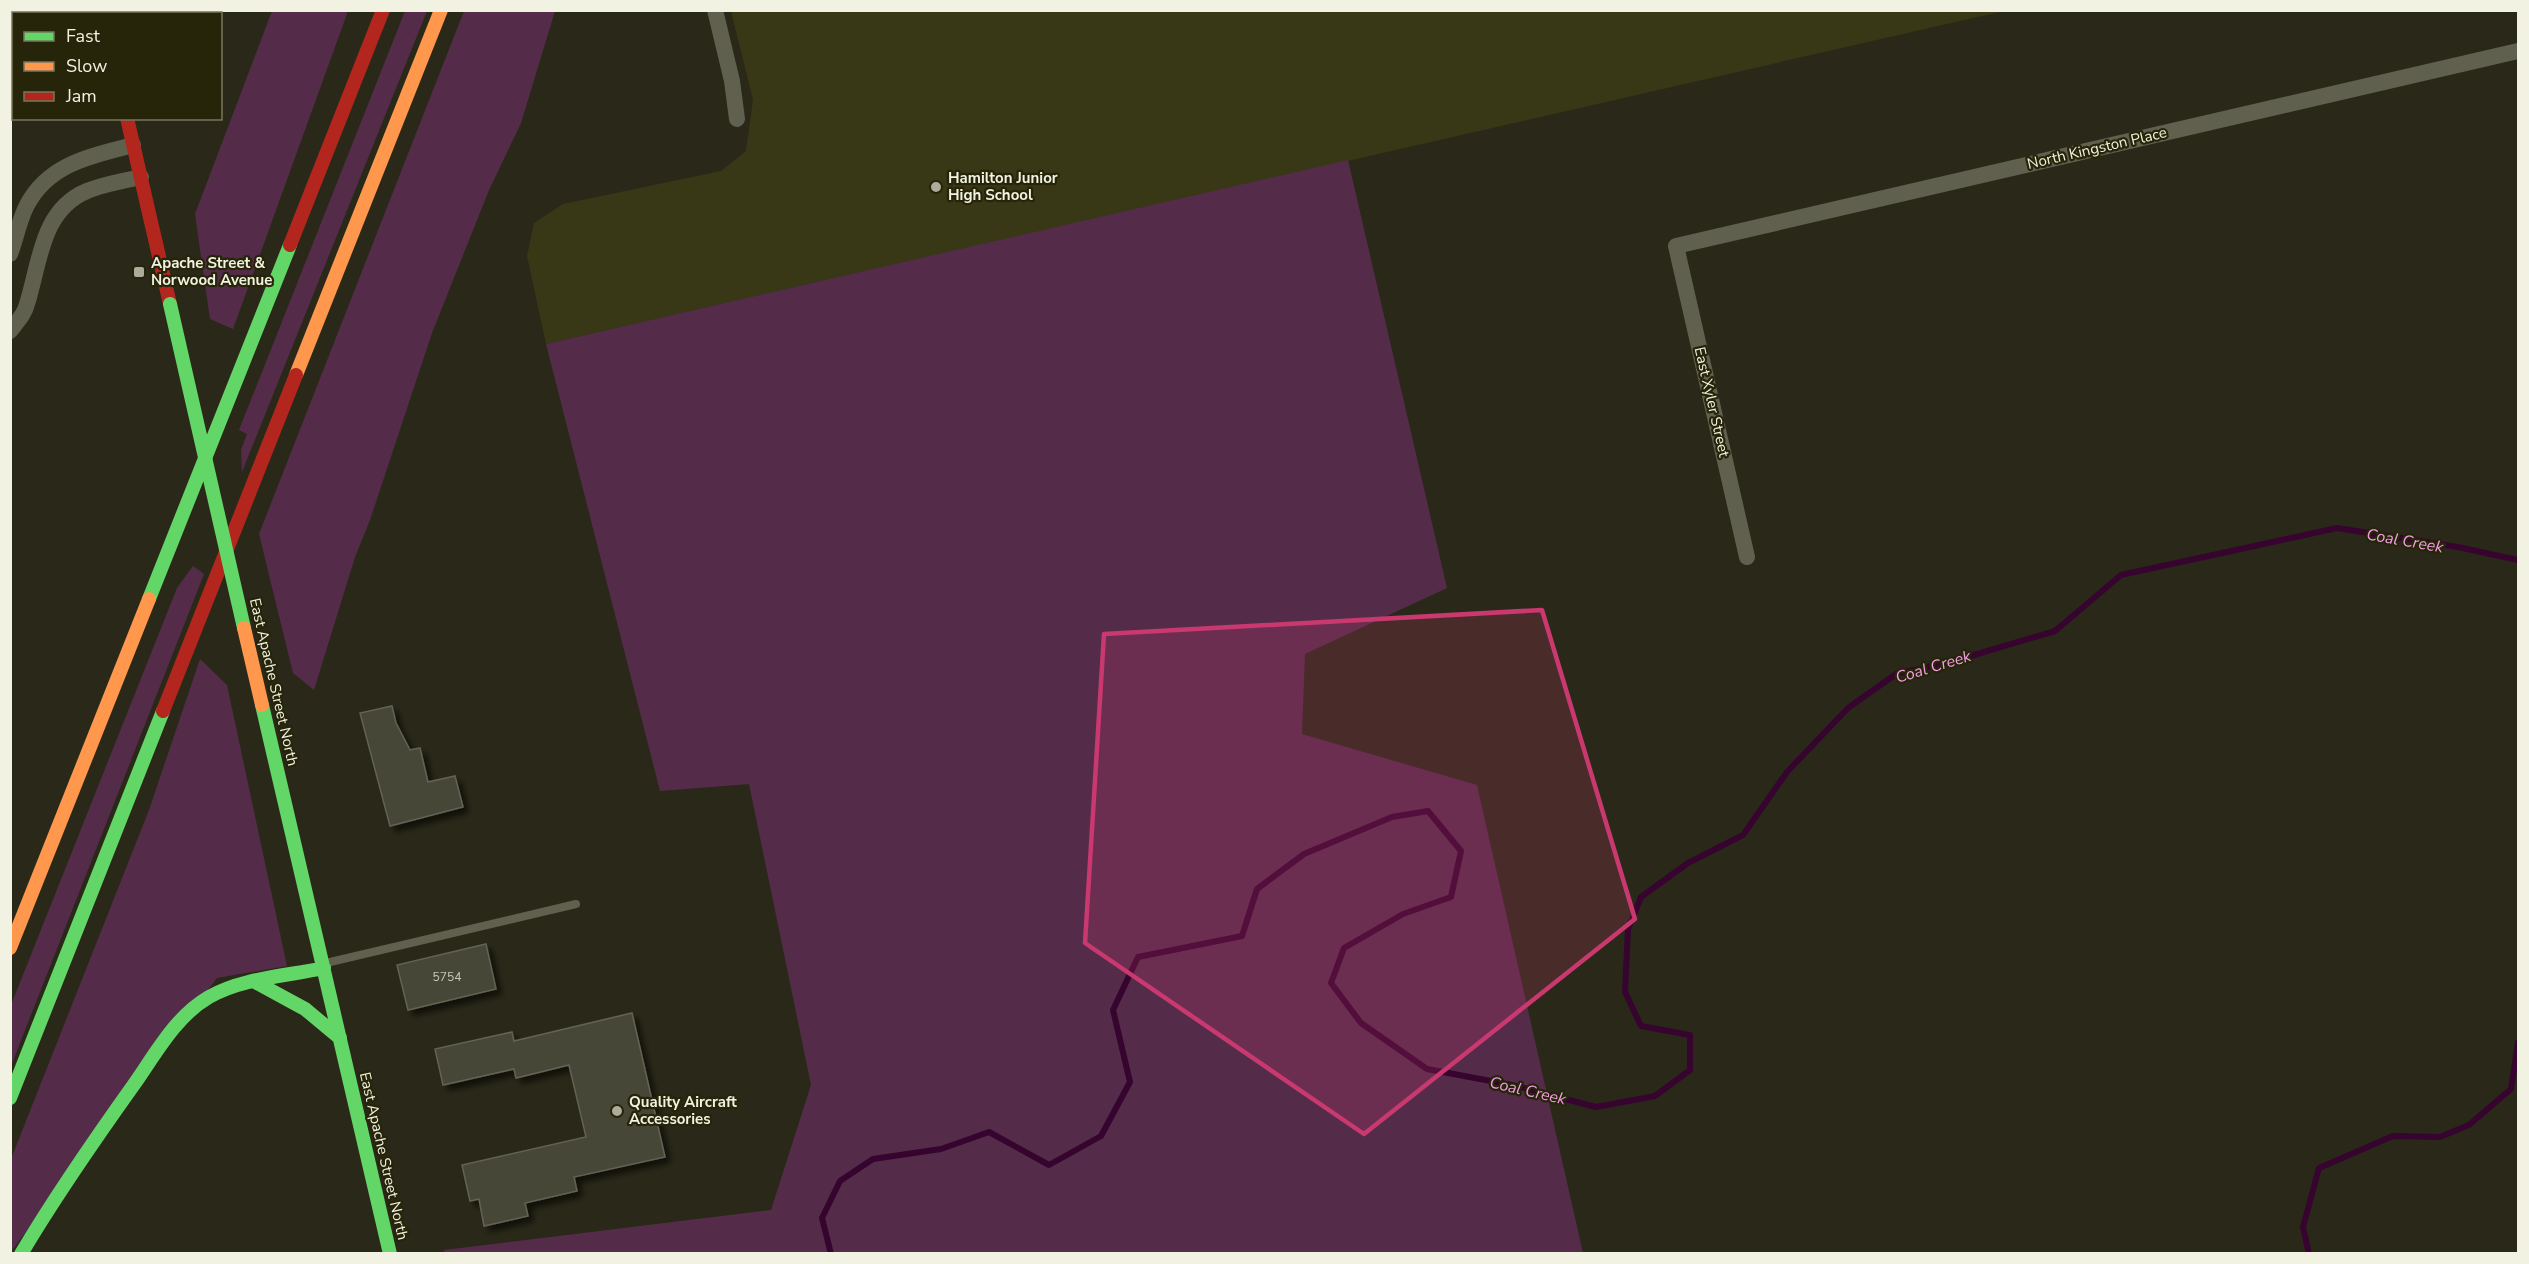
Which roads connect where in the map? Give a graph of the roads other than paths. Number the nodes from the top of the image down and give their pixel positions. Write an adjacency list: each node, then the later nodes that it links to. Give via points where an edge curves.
1 (383, 10): 16 (main road)
2 (441, 10): 20 (main road)
3 (715, 10): 5 (street)
4 (2518, 51): 11 (street, North Kingston Place)
5 (737, 119)
6 (128, 120): 7 (main road, East Apache Street North)
7 (134, 145): 8 (main road, East Apache Street North); 9 (street, via 78,159 64,167 38,189)
8 (141, 177): 10 (street, via 100,186 72,201 51,222); 17 (main road, East Apache Street North, bridge)
9 (14, 234): 10 (street); 12 (street)
10 (43, 246): 13 (street, via 27,307)
11 (1676, 246): 14 (street, East Xyler Street)
12 (10, 254)
13 (10, 331)
14 (1747, 557)
15 (576, 904): 17 (lane)
16 (10, 948)
17 (323, 966): 18 (main road); 19 (main road, East Apache Street North)
18 (257, 983): 19 (main road, via 305,1010); 21 (main road, via 210,997 170,1034 109,1118)
19 (340, 1038): 22 (main road, East Apache Street North)
20 (10, 1098)
21 (21, 1254)
22 (390, 1254)

